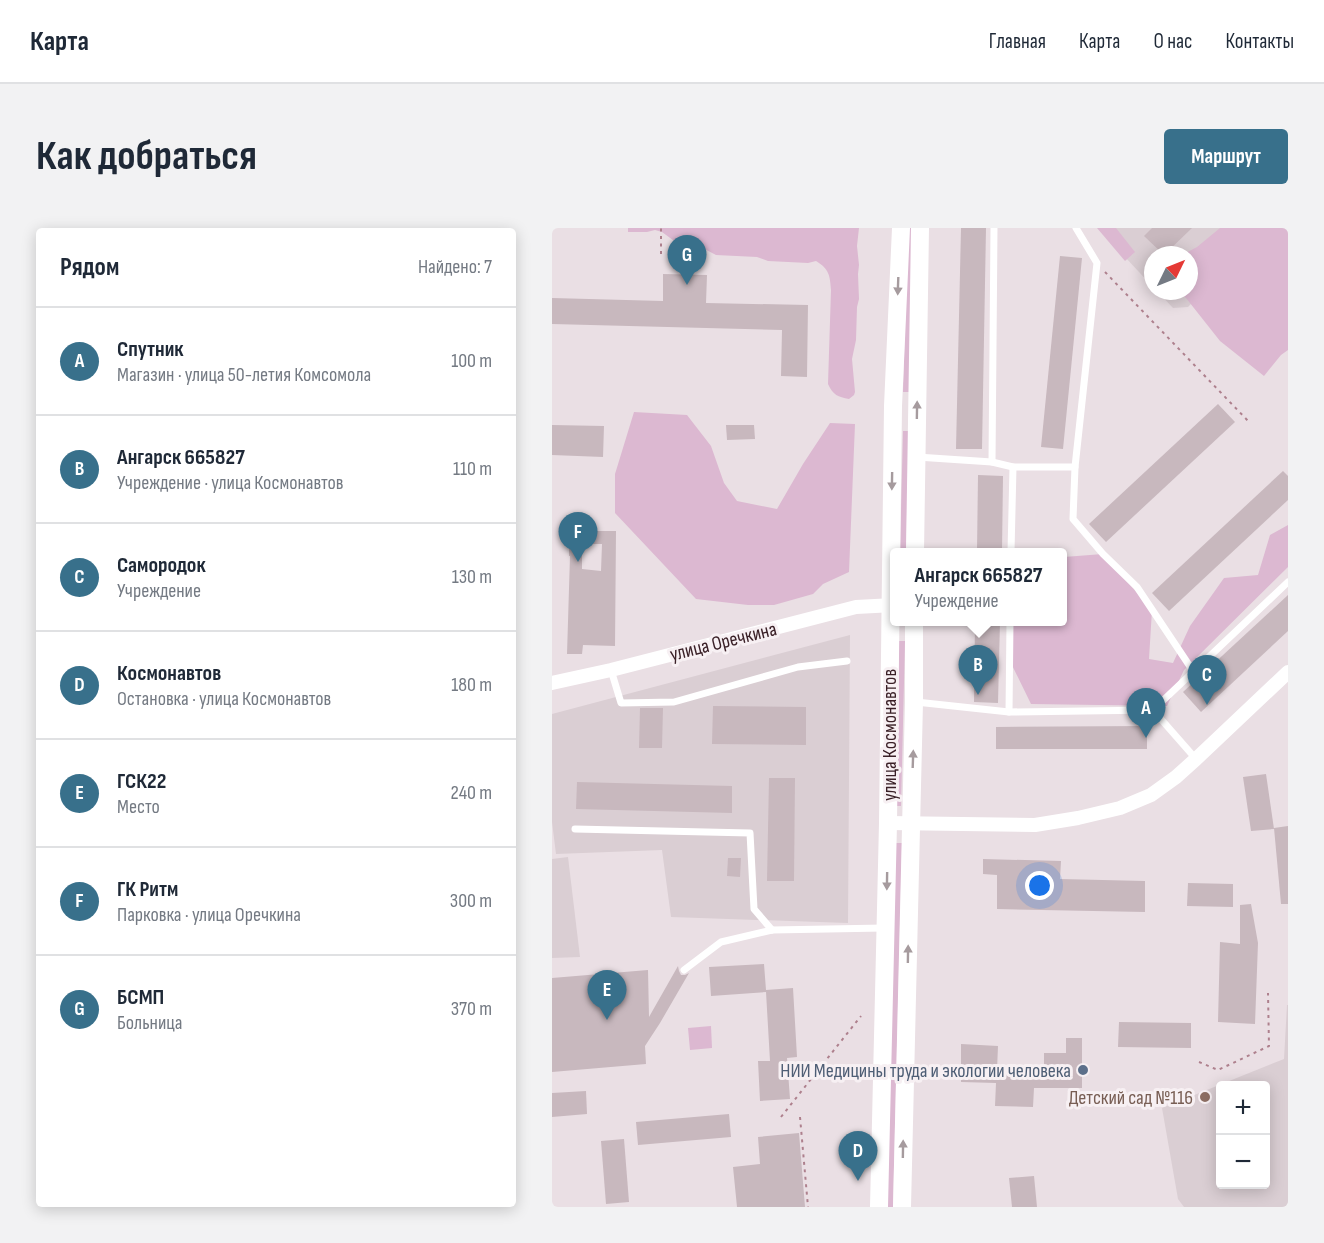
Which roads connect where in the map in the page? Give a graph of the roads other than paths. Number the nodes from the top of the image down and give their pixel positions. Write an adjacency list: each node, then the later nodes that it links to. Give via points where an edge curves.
1 (901, 228): 9 (street, улица Космонавтов, one-way to 9, via 893,406)
2 (920, 228): 5 (street, one-way to 2)
3 (994, 228): 6 (lane)
4 (1076, 228): 7 (lane, via 1097,263)
5 (917, 457): 6 (lane); 10 (street)
6 (992, 462): 8 (lane)
7 (1075, 466): 8 (lane); 19 (lane, via 1073,519 1137,587)
8 (1013, 467): 11 (lane)
9 (892, 548)
10 (915, 548)
11 (1011, 548)
12 (1288, 582): 19 (lane)
13 (890, 605): 18 (street, улица Оречкина, via 856,607)
14 (892, 626): 26 (street, улица Космонавтов)
15 (915, 626): 22 (street, улица Космонавтов)
16 (1010, 626): 24 (lane)
17 (847, 661): 18 (lane, via 798,667 674,702 621,703)
18 (611, 670): 21 (street, улица Оречкина)
19 (1193, 671): 23 (lane)
20 (1288, 672): 25 (street)
21 (552, 683)
22 (914, 702): 24 (lane); 27 (street, улица Космонавтов, one-way to 22)
23 (1153, 710): 24 (lane); 25 (lane)
24 (1009, 712)
25 (1196, 759): 27 (street, via 1151,795 1120,808 1035,825)
26 (888, 823): 27 (street); 29 (street, улица Космонавтов, one-way to 29)
27 (911, 824): 33 (street, улица Космонавтов, one-way to 27)
28 (575, 829): 30 (lane, via 750,833 754,909)
29 (886, 928): 30 (lane); 32 (street, улица Космонавтов)
30 (772, 930): 31 (lane, via 721,942)
31 (684, 970)
32 (879, 1207)
33 (902, 1207)

